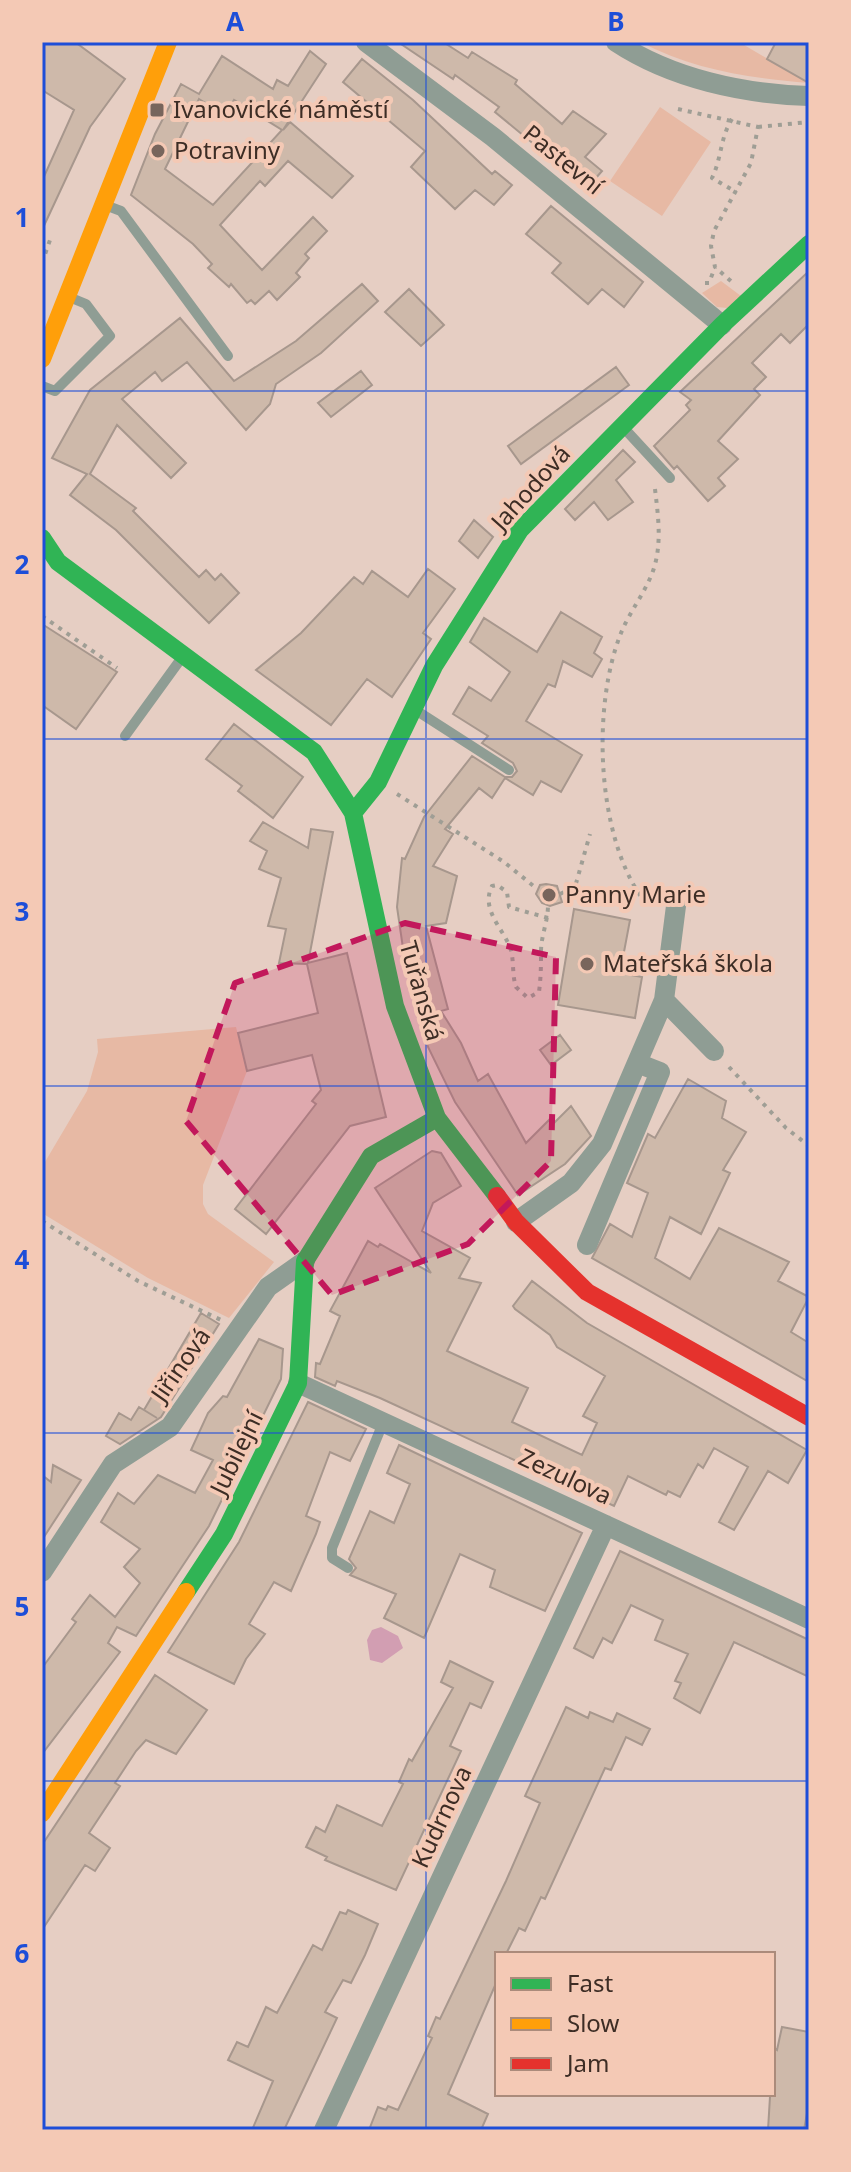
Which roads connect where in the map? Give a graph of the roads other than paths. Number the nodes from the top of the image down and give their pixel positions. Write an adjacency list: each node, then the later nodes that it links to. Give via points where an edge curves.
1 (168, 42): 5 (street)
2 (366, 42): 8 (street, Pastevní, via 493,137)
3 (616, 42): 4 (street, via 670,69 730,88)
4 (809, 96)
5 (103, 204): 7 (street); 9 (lane, via 121,211)
6 (809, 244): 8 (street, Jahodová)
7 (66, 296): 10 (street); 11 (lane, via 86,304 110,336 55,391)
8 (722, 325): 12 (street, Jahodová)
9 (228, 356)
10 (42, 359)
11 (42, 386)
12 (621, 426): 13 (lane); 16 (street, Jahodová, via 520,530)
13 (670, 478)
14 (42, 538): 15 (street, Tuřanská, via 58,562)
15 (184, 655): 17 (lane); 19 (street, Tuřanská, via 314,752)
16 (413, 708): 18 (lane); 19 (street, Jahodová, via 378,782)
17 (125, 736)
18 (509, 770)
19 (353, 813): 24 (street, Tuřanská, via 395,1006)
20 (676, 906): 21 (street)
21 (664, 1000): 22 (street); 23 (street)
22 (714, 1051)
23 (637, 1063): 25 (street, via 602,1144 571,1183); 26 (street, via 660,1072)
24 (437, 1118): 25 (street, Tuřanská); 27 (street, Jubilejní, via 371,1156)
25 (516, 1222): 29 (street, Tuřanská, via 587,1292)
26 (587, 1245)
27 (305, 1261): 28 (street, Jubilejní); 33 (street, Jiřinová, via 268,1287 170,1427 113,1464)
28 (298, 1383): 30 (street, Zezulova); 35 (street, Jubilejní, via 224,1534)
29 (809, 1417)
30 (383, 1423): 31 (street, Zezulova); 32 (lane, via 332,1548 332,1558)
31 (606, 1525): 34 (street, Zezulova); 36 (street, Kudrnova)
32 (348, 1568)
33 (42, 1572)
34 (809, 1619)
35 (42, 1813)
36 (324, 2130)

